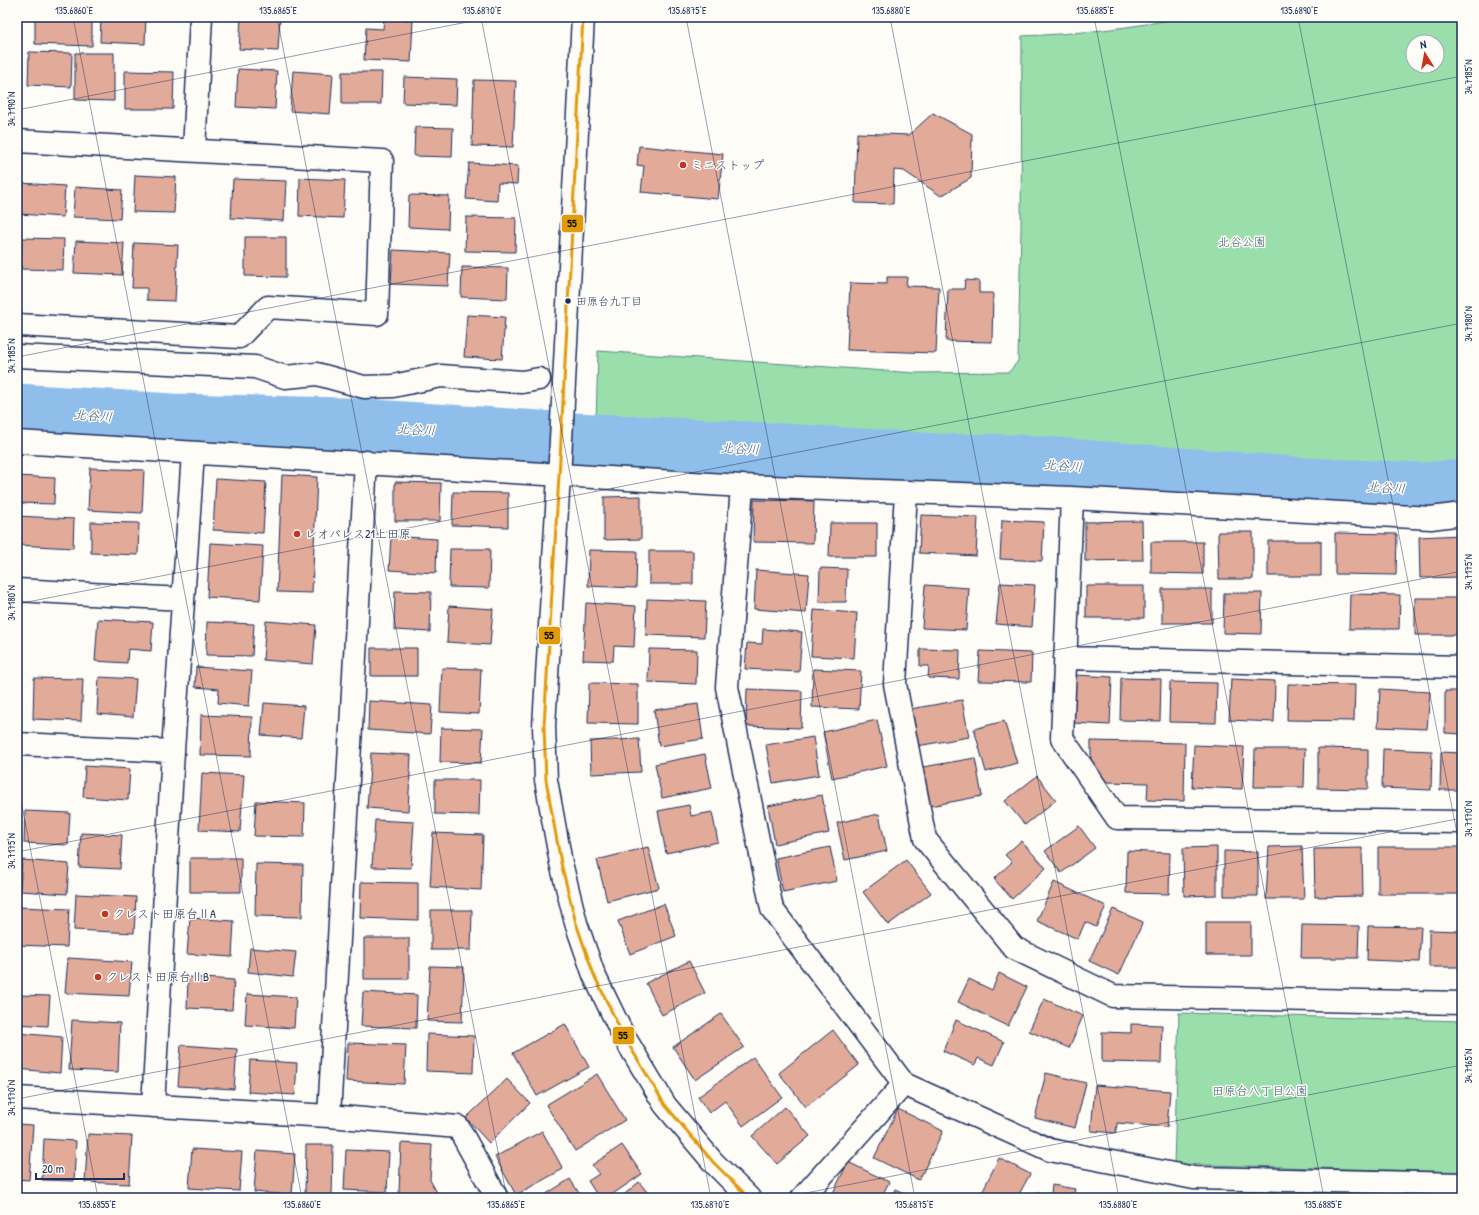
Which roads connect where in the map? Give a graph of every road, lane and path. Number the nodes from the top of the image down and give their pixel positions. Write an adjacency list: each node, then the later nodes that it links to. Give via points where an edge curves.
1 (201, 17): 4 (street)
2 (583, 17): 11 (street)
3 (17, 141): 4 (street)
4 (194, 150): 5 (street, via 382,161 377,314 268,307 239,337)
5 (17, 325)
6 (17, 356): 7 (street, via 255,366 285,378 317,374 364,387 393,386 441,376 522,382)
7 (539, 379)
8 (17, 442): 9 (street)
9 (193, 453): 10 (street); 17 (street)
10 (366, 462): 11 (street); 27 (street)
11 (560, 467): 12 (street); 30 (street, via 544,726 546,780 561,863 576,923 594,975 623,1035 665,1105 713,1162)
12 (742, 486): 13 (street); 24 (street, via 727,687 772,909)
13 (906, 492): 14 (street); 23 (street, via 895,684 925,839 1014,948 1113,996)
14 (1072, 498): 15 (street, via 1430,518); 18 (street)
15 (1462, 514)
16 (17, 590): 17 (street)
17 (182, 599): 21 (street)
18 (1065, 658): 19 (street); 22 (street, via 1062,738 1117,818)
19 (1462, 667)
20 (17, 744): 21 (street)
21 (173, 751): 26 (street)
22 (1462, 822)
23 (1462, 1003)
24 (904, 1084): 28 (street, via 1050,1150 1194,1178); 31 (street)
25 (17, 1098): 26 (street)
26 (153, 1106): 27 (street)
27 (329, 1116): 29 (street, via 458,1127)
28 (1462, 1184)
29 (497, 1198)
30 (749, 1198)
31 (802, 1198)

